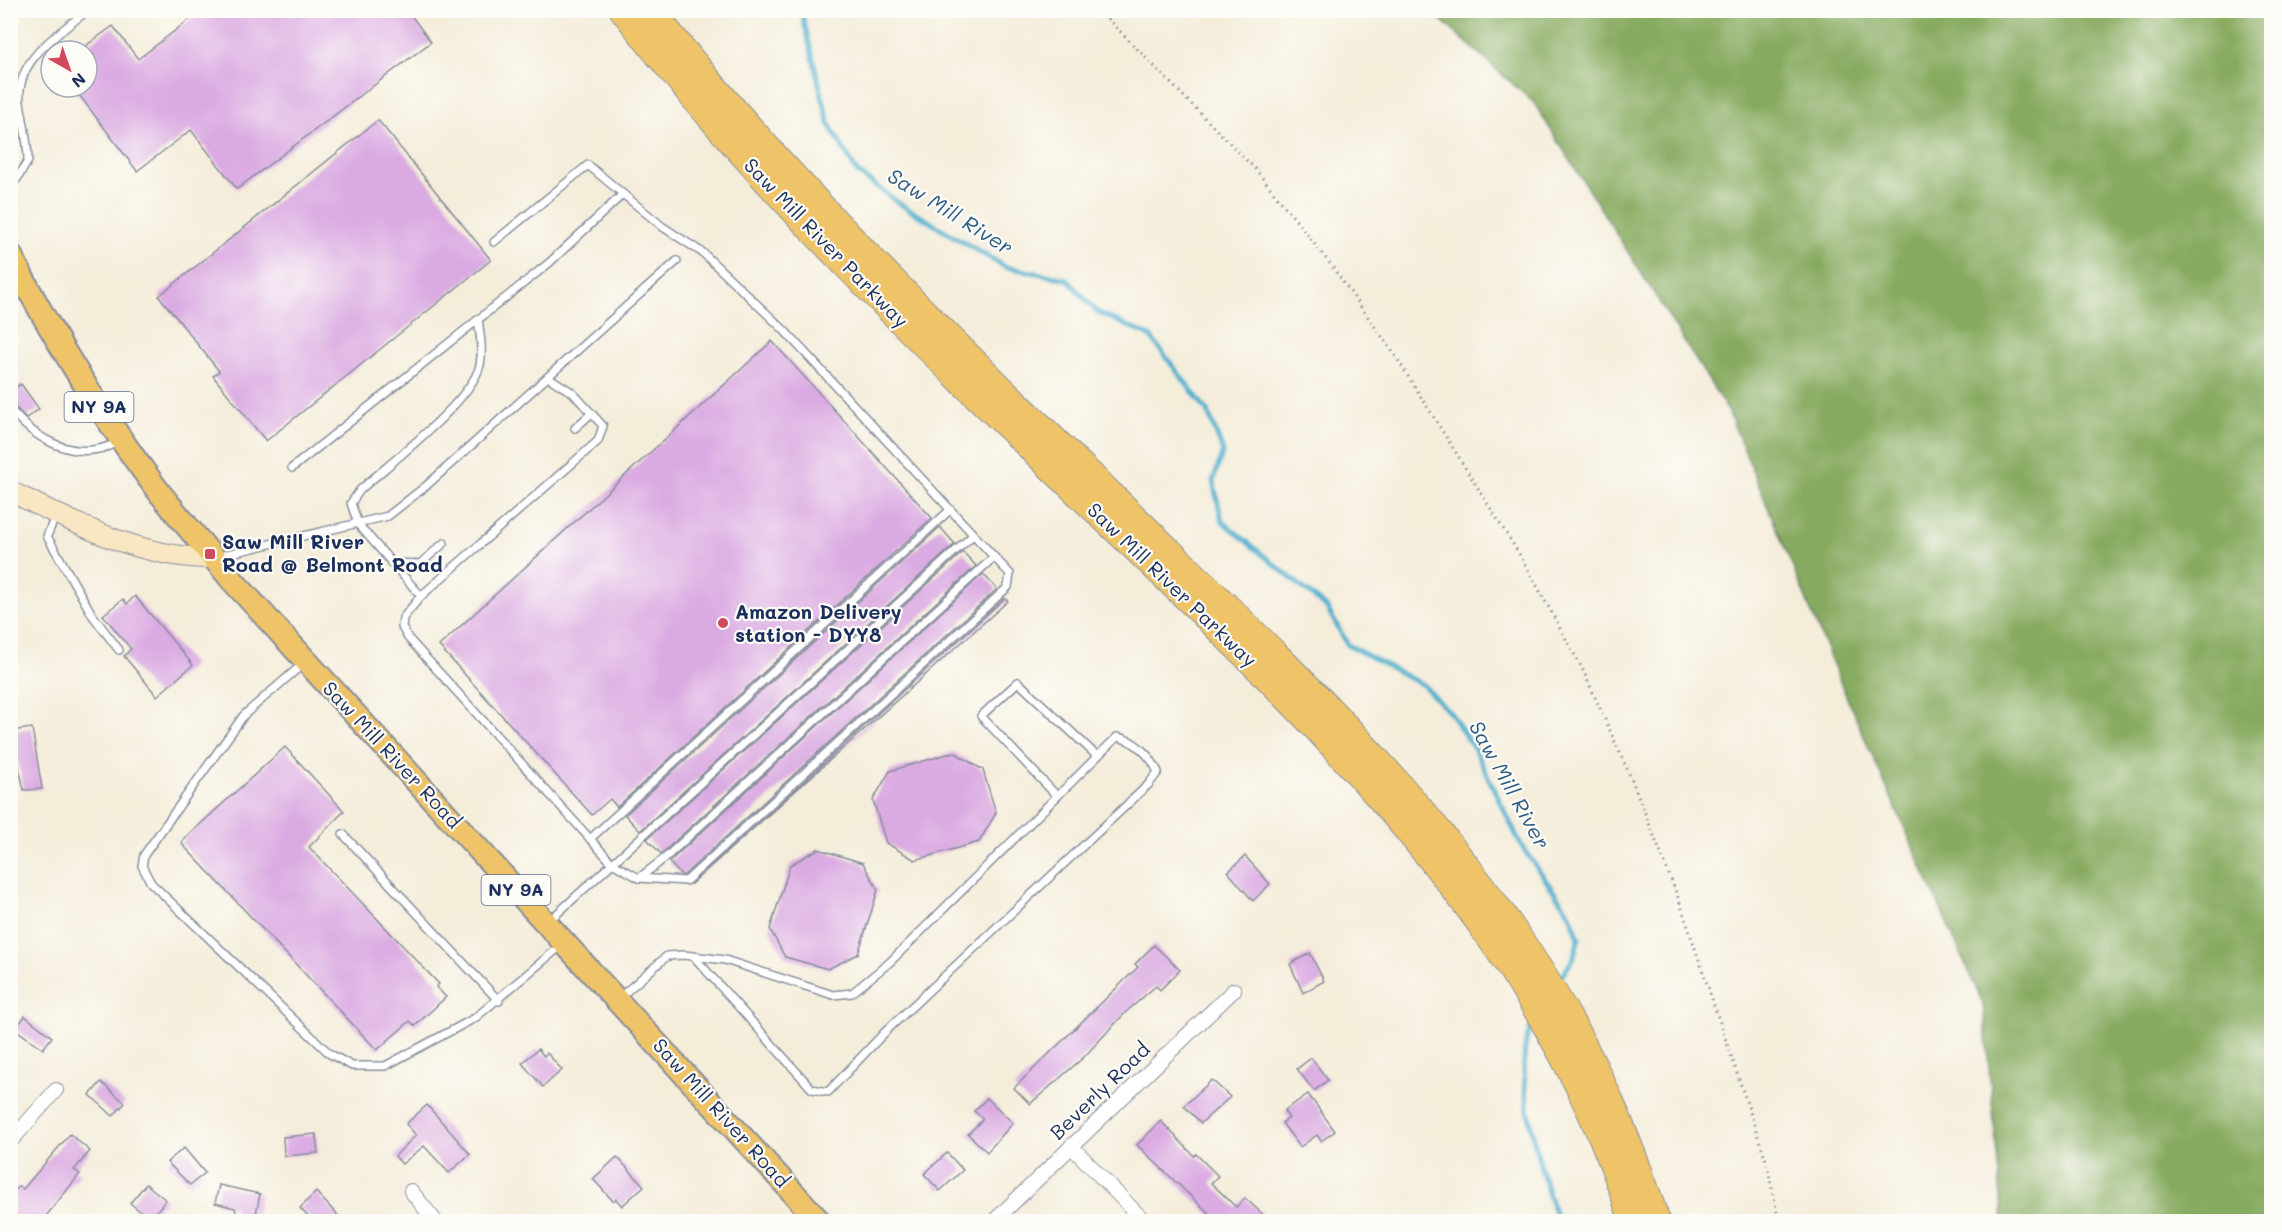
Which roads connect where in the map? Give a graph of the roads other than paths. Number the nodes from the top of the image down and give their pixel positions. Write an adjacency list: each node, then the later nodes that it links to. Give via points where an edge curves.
1 (88, 10): 4 (lane, via 34,55 22,77 20,99 28,161 17,179)
2 (623, 10): 38 (highway, Saw Mill River Parkway, via 729,140 839,260 1237,647 1327,740)
3 (651, 10): 38 (highway, Saw Mill River Parkway, via 768,150 857,246 1231,610 1368,751 1454,851)
4 (10, 182)
5 (623, 194): 6 (lane, via 588,165); 10 (lane, via 587,230); 18 (lane, via 703,253 776,323)
6 (494, 242)
7 (10, 254): 9 (main road, Saw Mill River Road / NY 9A)
8 (677, 261): 11 (lane)
9 (16, 284): 15 (main road, Saw Mill River Road / NY 9A)
10 (478, 319): 16 (lane); 20 (lane, via 480,367 459,400 360,490 351,502)
11 (548, 377): 13 (lane, via 573,393); 20 (lane, via 396,510)
12 (10, 409): 15 (lane, via 26,428 66,449 95,451)
13 (592, 413): 14 (lane); 26 (lane, via 603,426 598,441)
14 (574, 428)
15 (122, 440): 24 (main road, Saw Mill River Road / NY 9A)
16 (292, 468)
17 (10, 491): 19 (street)
18 (951, 510): 21 (lane); 32 (lane)
19 (56, 514): 24 (street, via 129,545 190,558); 27 (lane, via 47,536 93,616)
20 (358, 524): 24 (lane); 25 (lane)
21 (973, 535): 23 (lane); 33 (lane)
22 (444, 543): 25 (lane, via 420,564)
23 (994, 557): 34 (lane); 34 (lane, via 1010,574 1002,595 686,880)
24 (214, 558): 28 (main road, Saw Mill River Road / NY 9A)
25 (391, 563): 26 (lane)
26 (421, 596): 32 (lane, via 403,618 402,627 408,638)
27 (119, 650)
28 (306, 661): 35 (main road, Saw Mill River Road / NY 9A); 41 (lane, via 244,715 144,855 142,866 151,883 330,1054 352,1066 385,1066)
29 (1097, 756): 30 (lane); 30 (lane, via 1018,682 981,716); 37 (lane, via 1117,737 1130,739 1158,772 886,1031 828,1092 812,1089)
30 (1057, 796): 37 (lane, via 890,962 852,993 833,995 725,960)
31 (343, 834): 41 (lane)
32 (590, 838): 33 (lane)
33 (612, 863): 34 (lane); 35 (lane)
34 (639, 879)
35 (547, 923): 36 (main road, Saw Mill River Road / NY 9A)
36 (565, 943): 40 (main road, Saw Mill River Road / NY 9A); 41 (lane)
37 (695, 958): 40 (lane, via 667,956)
38 (1536, 985): 50 (highway, Saw Mill River Parkway, via 1558,1045 1603,1140); 51 (highway, Saw Mill River Parkway, via 1570,1021 1610,1100)
39 (1234, 990): 44 (street, Beverly Road)
40 (617, 999): 47 (main road, Saw Mill River Road / NY 9A)
41 (499, 1001)
42 (56, 1090): 43 (street)
43 (10, 1142)
44 (1071, 1146): 48 (street, Beverly Road); 49 (street)
45 (411, 1191): 46 (street)
46 (436, 1221)
47 (820, 1221)
48 (993, 1221)
49 (1145, 1221)
50 (1633, 1221)
51 (1657, 1221)

